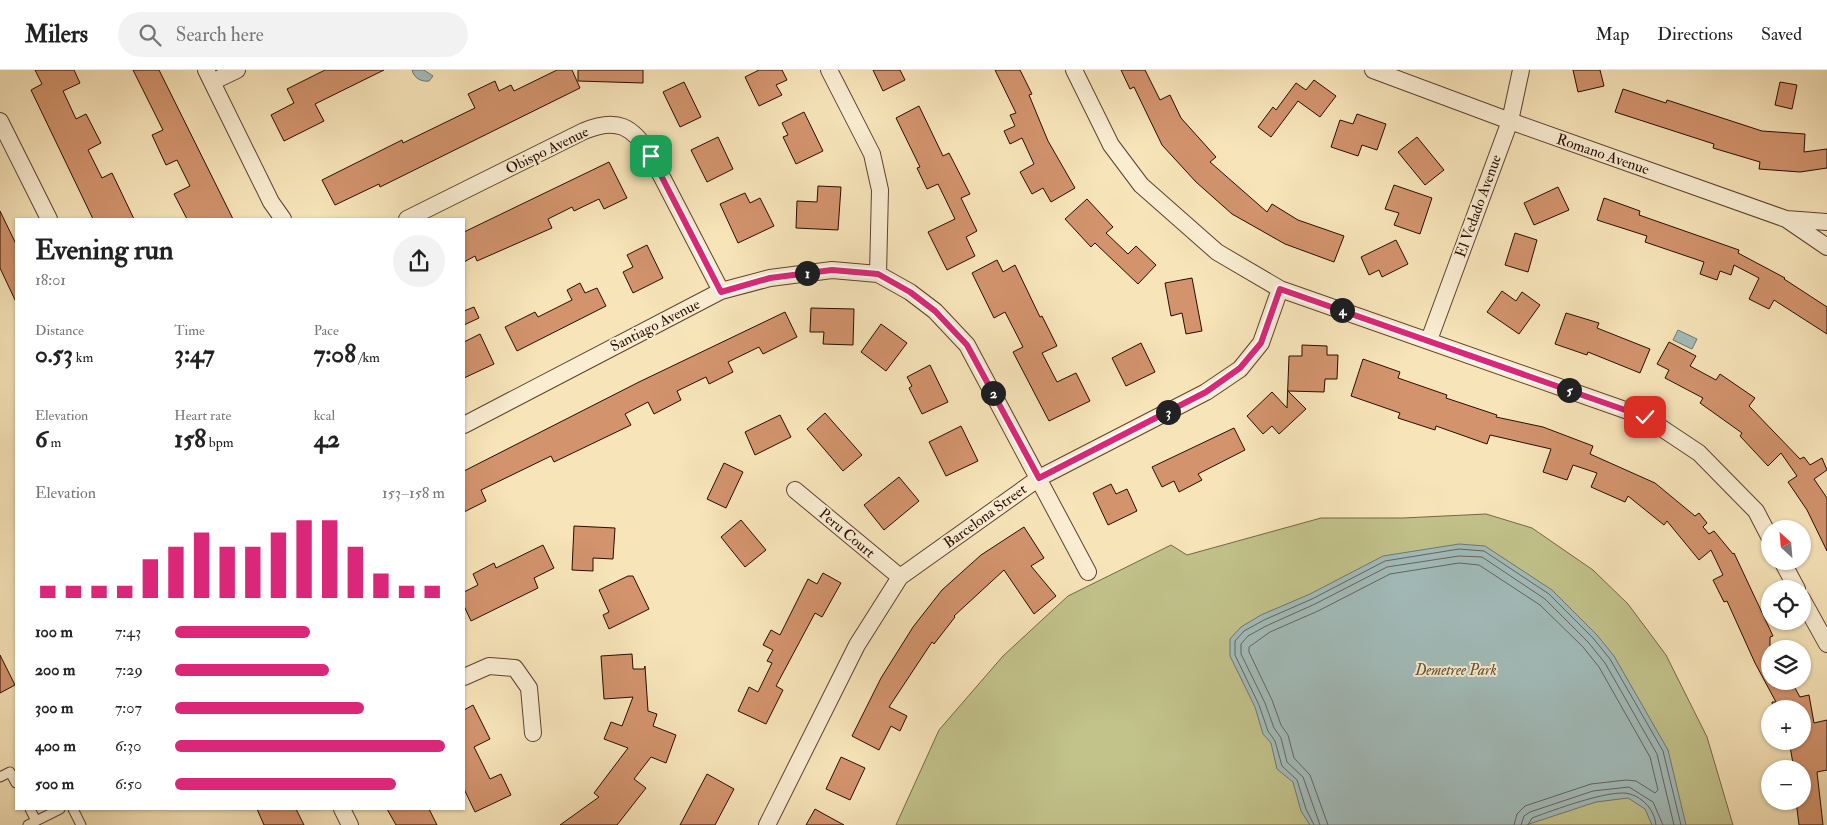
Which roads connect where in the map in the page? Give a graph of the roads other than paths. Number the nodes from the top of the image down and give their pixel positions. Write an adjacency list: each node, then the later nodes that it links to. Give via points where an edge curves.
1 (237, 70): 6 (street)
2 (829, 70): 15 (street, via 872,154 880,190)
3 (1074, 70): 16 (street, via 1111,145 1141,185 1217,252)
4 (1373, 70): 8 (street, Romano Avenue)
5 (1521, 70): 8 (street, El Vedado Avenue)
6 (209, 76): 10 (street, via 271,202)
7 (0, 121): 9 (street)
8 (1510, 121): 12 (street, Romano Avenue); 18 (street, El Vedado Avenue)
9 (48, 218)
10 (282, 218)
11 (410, 218): 17 (street, Obispo Avenue, via 601,124 624,127 640,138 651,156)
12 (1786, 219): 13 (street); 14 (street, Romano Avenue)
13 (1827, 222)
14 (1827, 248)
15 (878, 274): 17 (street, Santiago Avenue, via 832,270 770,278); 20 (street, Santiago Avenue, via 935,311 967,345)
16 (1280, 289): 18 (street); 20 (street, Barcelona Street, via 1261,343 1240,368 1206,392)
17 (721, 292): 19 (street, Santiago Avenue)
18 (1429, 340): 22 (street, via 1645,417 1699,453 1756,511)
19 (465, 423)
20 (1039, 478): 23 (street, Santiago Avenue); 24 (street, Barcelona Street)
21 (794, 490): 24 (street, Peru Court)
22 (1761, 521)
23 (1088, 572)
24 (900, 577): 38 (street, Barcelona Street, via 857,645)
25 (1811, 615): 26 (street)
26 (1827, 644)
27 (465, 677): 28 (street, via 489,666 515,668 529,688)
28 (533, 733)
29 (0, 777): 30 (lane, via 10,772)
30 (15, 781)
31 (30, 810): 35 (lane)
32 (58, 810): 35 (lane)
33 (74, 810): 36 (lane)
34 (342, 810): 37 (street)
35 (31, 824)
36 (81, 825)
37 (350, 825)
38 (767, 825)

